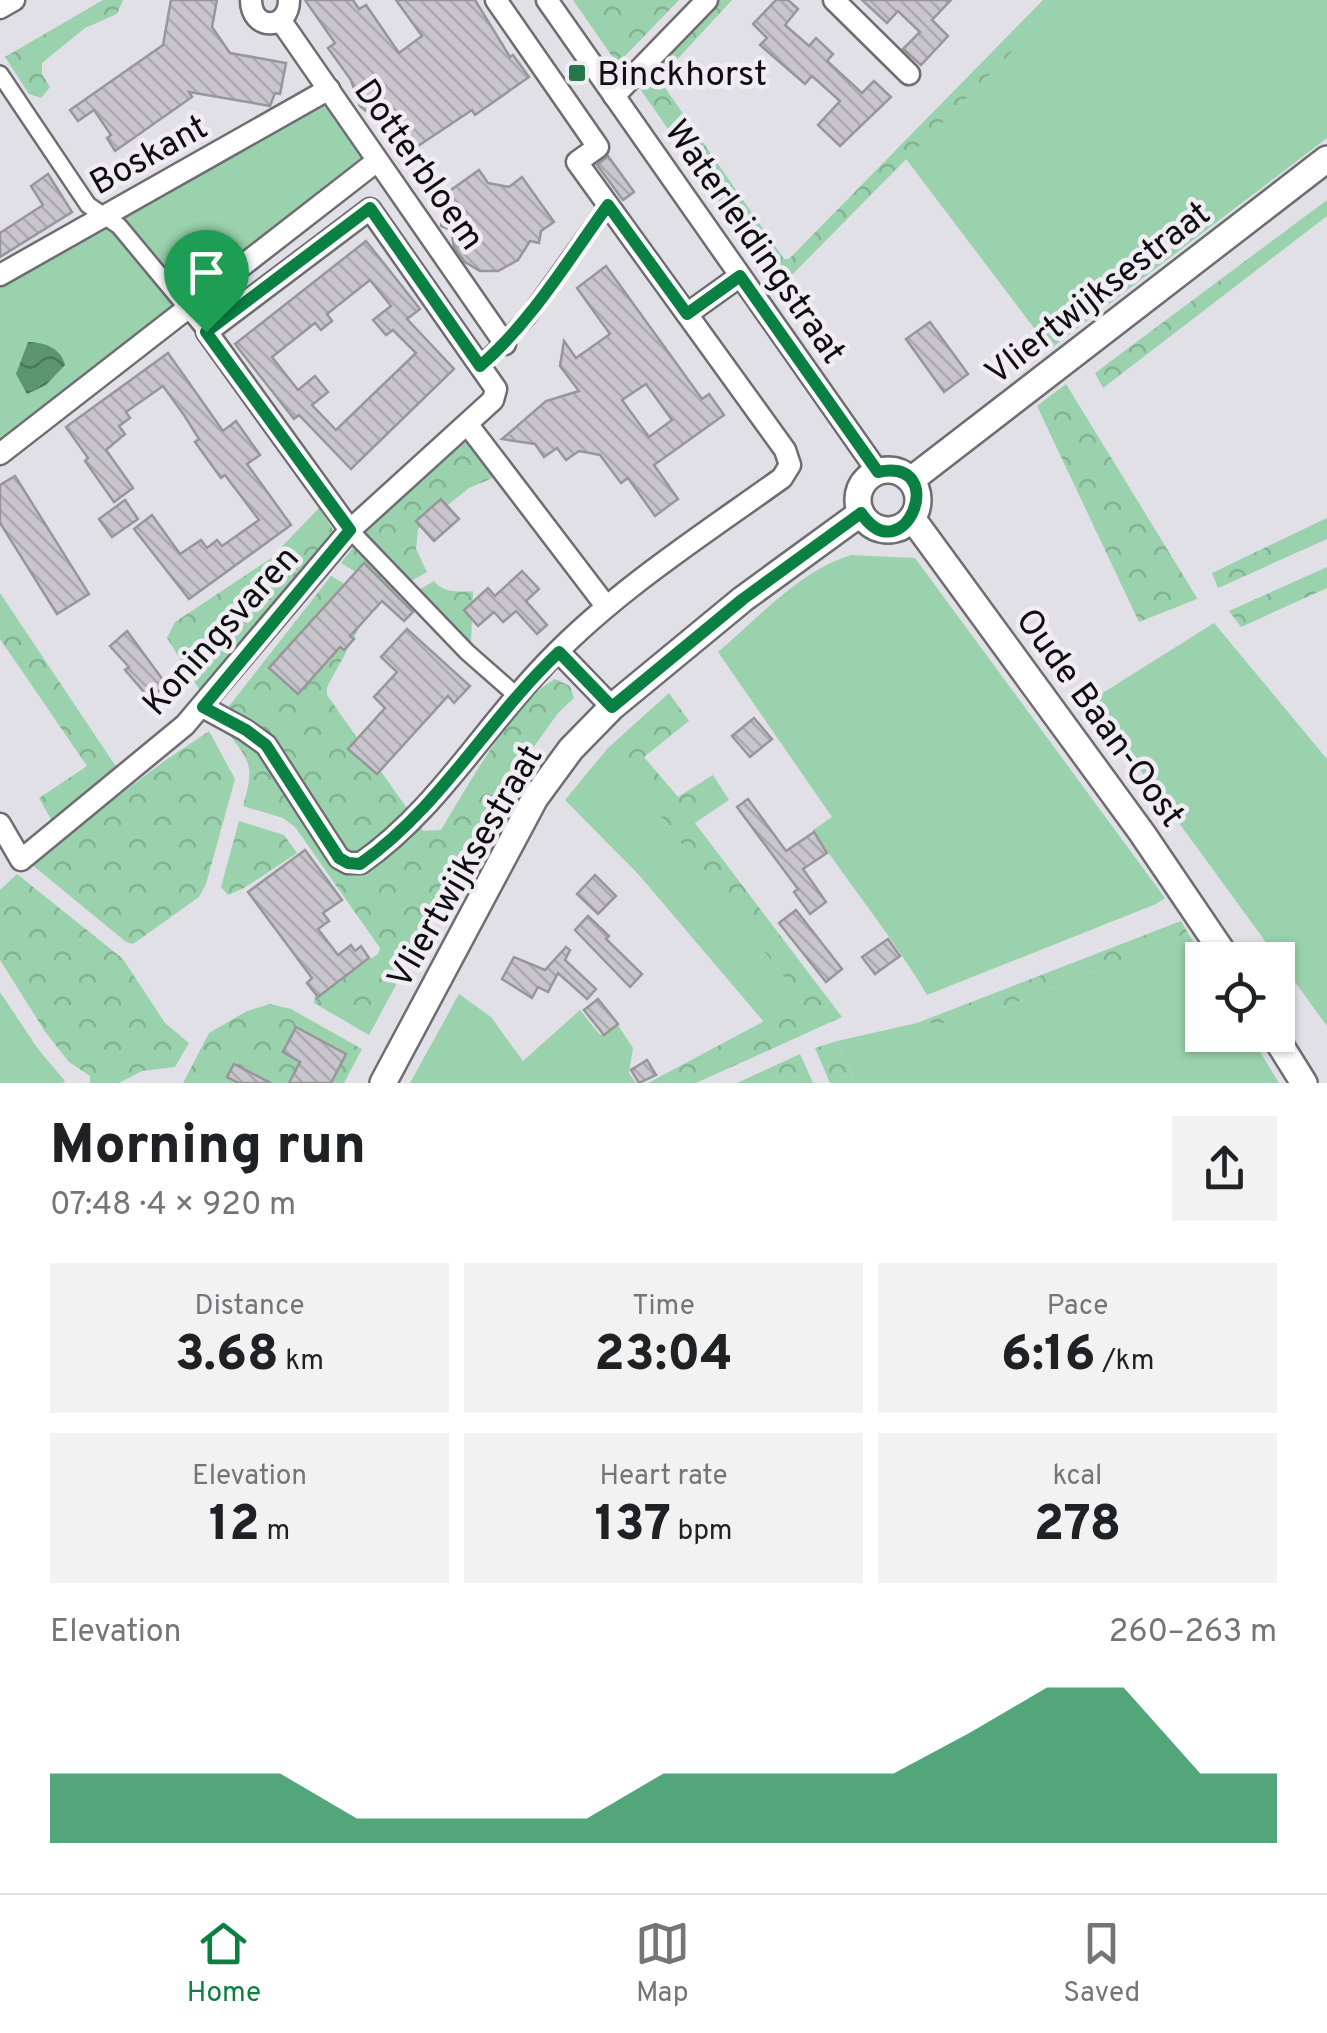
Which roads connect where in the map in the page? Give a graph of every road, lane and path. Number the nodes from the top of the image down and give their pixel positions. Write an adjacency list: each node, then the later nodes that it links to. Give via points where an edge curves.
1 (14, 0): 8 (street)
2 (250, 0): 9 (street, Dotterbloem, via 258,20)
3 (289, 0): 9 (street)
4 (496, 0): 16 (street, via 598,147 577,162)
5 (547, 0): 13 (street, Waterleidingstraat)
6 (707, 0): 13 (street)
7 (834, 0): 11 (street)
8 (0, 8)
9 (281, 21): 12 (street, Dotterbloem)
10 (0, 74): 17 (street, via 88,204)
11 (909, 74)
12 (328, 89): 15 (street, Dotterbloem); 17 (street, Boskant)
13 (614, 96): 19 (street, Waterleidingstraat)
14 (1327, 159): 28 (street, Vliertwijksestraat)
15 (376, 161): 20 (street); 23 (street, Dotterbloem)
16 (608, 205): 21 (street); 23 (street)
17 (104, 216): 18 (street, Boskant); 20 (street)
18 (0, 275)
19 (740, 276): 21 (street); 27 (street, Waterleidingstraat)
20 (185, 310): 22 (street); 26 (street)
21 (687, 314): 32 (street, via 790,465 782,478)
22 (206, 332): 24 (street, via 370,208); 31 (street)
23 (505, 344): 24 (street)
24 (480, 366): 25 (street, Koningsvaren, via 496,389)
25 (468, 425): 31 (street, Koningsvaren); 32 (street)
26 (0, 454)
27 (878, 472): 28 (street, via 896,471); 29 (street, via 859,491)
28 (910, 480): 30 (street, via 917,492)
29 (861, 513): 30 (street, via 884,530); 36 (street, Vliertwijksestraat)
30 (912, 518): 38 (street, Oude Baan-Oost)
31 (350, 530): 34 (street); 35 (street, Koningsvaren)
32 (606, 606): 33 (street)
33 (559, 652): 34 (street); 36 (street)
34 (517, 696): 35 (street, via 422,813 360,864 339,858 266,745)
35 (203, 707): 37 (street, Koningsvaren, via 22,860)
36 (612, 707): 40 (street, Vliertwijksestraat, via 535,798)
37 (0, 824)
38 (1216, 942)
39 (1285, 1052): 41 (street)
40 (383, 1083)
41 (1304, 1083)

